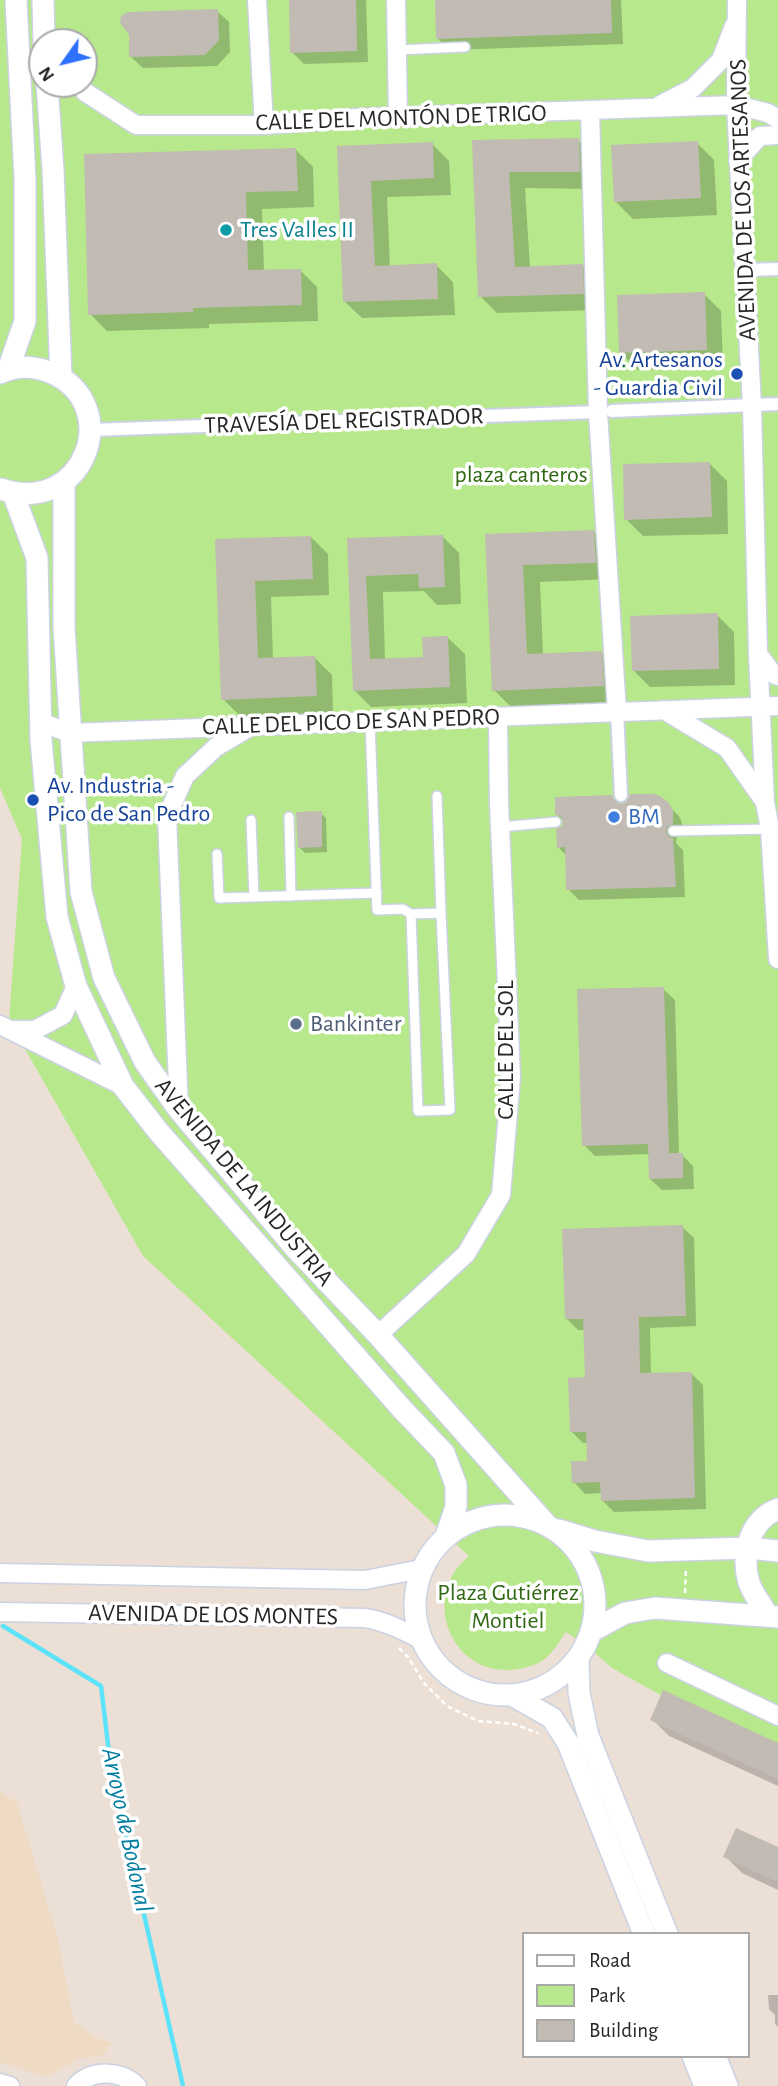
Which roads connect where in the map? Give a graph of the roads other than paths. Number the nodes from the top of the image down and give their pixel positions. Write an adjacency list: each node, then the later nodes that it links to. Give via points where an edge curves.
1 (16, 0): 21 (street, via 25,171 25,321)
2 (43, 0): 6 (street)
3 (257, 0): 16 (street)
4 (396, 0): 8 (street)
5 (738, 6): 11 (street, AVENIDA DE LOS ARTESANOS); 12 (street, via 721,60 693,88)
6 (44, 28)
7 (465, 47): 8 (lane)
8 (397, 50): 14 (street)
9 (48, 98): 22 (street)
10 (95, 98): 16 (street, CALLE DEL MONTÓN DE TRIGO, via 136,125)
11 (736, 105): 12 (street, CALLE DEL MONTÓN DE TRIGO); 15 (street, CALLE DEL MONTÓN DE TRIGO); 18 (street, AVENIDA DE LOS ARTESANOS)
12 (654, 108): 13 (street, CALLE DEL MONTÓN DE TRIGO)
13 (590, 110): 14 (street, CALLE DEL MONTÓN DE TRIGO); 25 (street)
14 (398, 117): 16 (street, CALLE DEL MONTÓN DE TRIGO)
15 (778, 119)
16 (264, 125)
17 (778, 135): 18 (street, via 760,136)
18 (738, 160): 20 (street, AVENIDA DE LOS ARTESANOS)
19 (778, 269): 20 (street)
20 (746, 270): 24 (street, AVENIDA DE LOS ARTESANOS)
21 (4, 371): 22 (street, via 26,367)
22 (61, 377): 26 (street, via 82,400)
23 (778, 404): 24 (street, TRAVESÍA DEL REGISTRADOR)
24 (752, 406): 25 (street, TRAVESÍA DEL REGISTRADOR); 29 (street, AVENIDA DE LOS ARTESANOS)
25 (605, 412): 26 (street, TRAVESÍA DEL REGISTRADOR); 33 (street)
26 (90, 430): 27 (street, via 83,459)
27 (64, 482): 28 (street, via 40,493); 38 (street, AVENIDA DE LA INDUSTRIA)
28 (7, 491): 35 (street, AVENIDA DE LA INDUSTRIA, via 37,558)
29 (758, 654): 30 (street); 31 (street, AVENIDA DE LOS ARTESANOS)
30 (778, 676)
31 (769, 706): 32 (street, CALLE DEL PICO DE SAN PEDRO); 41 (street, AVENIDA DE LOS ARTESANOS)
32 (664, 710): 33 (street, CALLE DEL PICO DE SAN PEDRO); 41 (street, via 727,748)
33 (617, 712): 34 (street, CALLE DEL PICO DE SAN PEDRO); 39 (street)
34 (498, 717): 36 (street, CALLE DEL PICO DE SAN PEDRO); 45 (street, CALLE DEL SOL)
35 (40, 722): 38 (street, CALLE DEL PICO DE SAN PEDRO); 56 (street, AVENIDA DE LA INDUSTRIA, via 54,895)
36 (370, 722): 37 (street, CALLE DEL PICO DE SAN PEDRO); 49 (lane)
37 (252, 726): 38 (street, CALLE DEL PICO DE SAN PEDRO); 59 (street, via 216,747 185,776 167,816)
38 (70, 733): 59 (street, AVENIDA DE LA INDUSTRIA, via 80,892 104,978 145,1062)
39 (621, 795)
40 (437, 796): 53 (lane)
41 (765, 802): 46 (street, AVENIDA DE LOS ARTESANOS)
42 (289, 817): 50 (lane)
43 (251, 820): 51 (lane)
44 (556, 822): 45 (lane)
45 (500, 827): 60 (street, CALLE DEL SOL, via 511,1077 501,1195 466,1254)
46 (770, 829): 47 (lane); 52 (street, AVENIDA DE LOS ARTESANOS)
47 (673, 831)
48 (217, 854): 51 (lane, via 219,898)
49 (377, 893): 50 (lane); 54 (lane, via 377,910 402,909)
50 (291, 896): 51 (lane)
51 (254, 897)
52 (777, 900): 55 (street, AVENIDA DE LOS ARTESANOS)
53 (441, 913): 54 (lane); 54 (lane, via 450,1110 418,1111)
54 (411, 915)
55 (778, 959)
56 (76, 986): 57 (street, via 63,1016 34,1030); 58 (street, AVENIDA DE LA INDUSTRIA)
57 (5, 1027): 58 (street)
58 (123, 1086): 63 (street, AVENIDA DE LA INDUSTRIA, via 443,1453 456,1485 456,1507)
59 (179, 1110): 60 (street, AVENIDA DE LA INDUSTRIA, via 296,1249)
60 (378, 1335): 62 (street, AVENIDA DE LA INDUSTRIA)
61 (774, 1507): 64 (street, via 750,1535)
62 (550, 1526): 63 (street, via 519,1515 493,1515 468,1522); 64 (street, via 648,1551); 70 (street, via 573,1545 586,1564 594,1586)
63 (446, 1536): 66 (street)
64 (748, 1548): 65 (street); 69 (street, via 745,1561 750,1585)
65 (778, 1550)
66 (421, 1569): 67 (street, AVENIDA DE LOS MONTES, via 365,1580); 71 (street, via 415,1617)
67 (0, 1573)
68 (0, 1612): 71 (street, AVENIDA DE LOS MONTES, via 365,1618)
69 (773, 1616): 70 (street, via 655,1608 625,1614)
70 (592, 1631): 72 (street)
71 (422, 1640): 74 (street, via 437,1664 458,1682 484,1693)
72 (579, 1658): 74 (street, via 538,1690); 77 (street, via 579,1693 588,1736)
73 (667, 1663): 75 (street)
74 (512, 1695): 76 (street, via 552,1718 568,1743)
75 (778, 1716)
76 (643, 1932)
77 (666, 1932)
78 (694, 2058): 84 (street)
79 (716, 2058): 85 (street)
80 (0, 2083): 81 (street)
81 (10, 2086)
82 (76, 2086): 83 (street, via 96,2074 116,2074)
83 (138, 2086)
84 (705, 2086)
85 (727, 2086)

